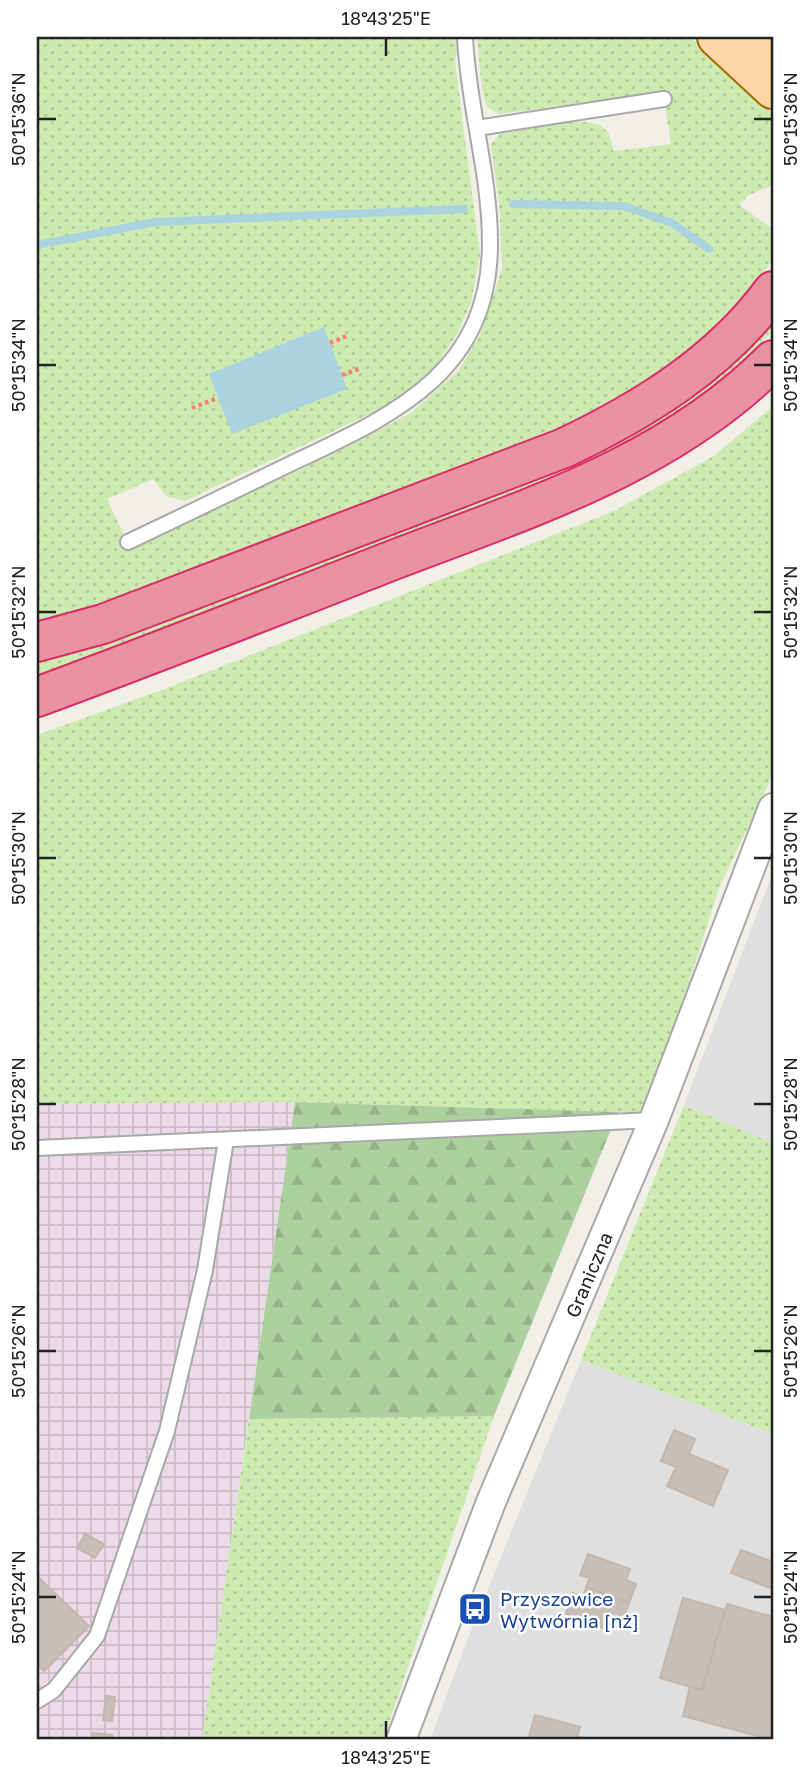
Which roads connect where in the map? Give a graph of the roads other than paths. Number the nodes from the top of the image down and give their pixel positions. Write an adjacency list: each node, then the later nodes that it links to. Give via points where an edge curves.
1 (465, 37): 7 (lane)
2 (717, 37): 5 (main road)
3 (766, 37): 4 (main road)
4 (773, 44)
5 (773, 89)
6 (664, 99): 7 (lane)
7 (477, 128): 10 (lane, via 489,221 489,262 475,319 445,369 382,421)
8 (773, 292): 11 (highway, via 692,374 610,426 564,448 103,624)
9 (773, 360): 12 (highway, via 720,407 639,460)
10 (128, 542)
11 (37, 642)
12 (37, 697)
13 (773, 808): 14 (street, Graniczna)
14 (654, 1120): 15 (lane); 18 (street, Graniczna, via 491,1502)
15 (226, 1140): 16 (lane); 17 (lane, via 205,1270 167,1431 97,1636 54,1690)
16 (37, 1148)
17 (37, 1701)
18 (401, 1740)

